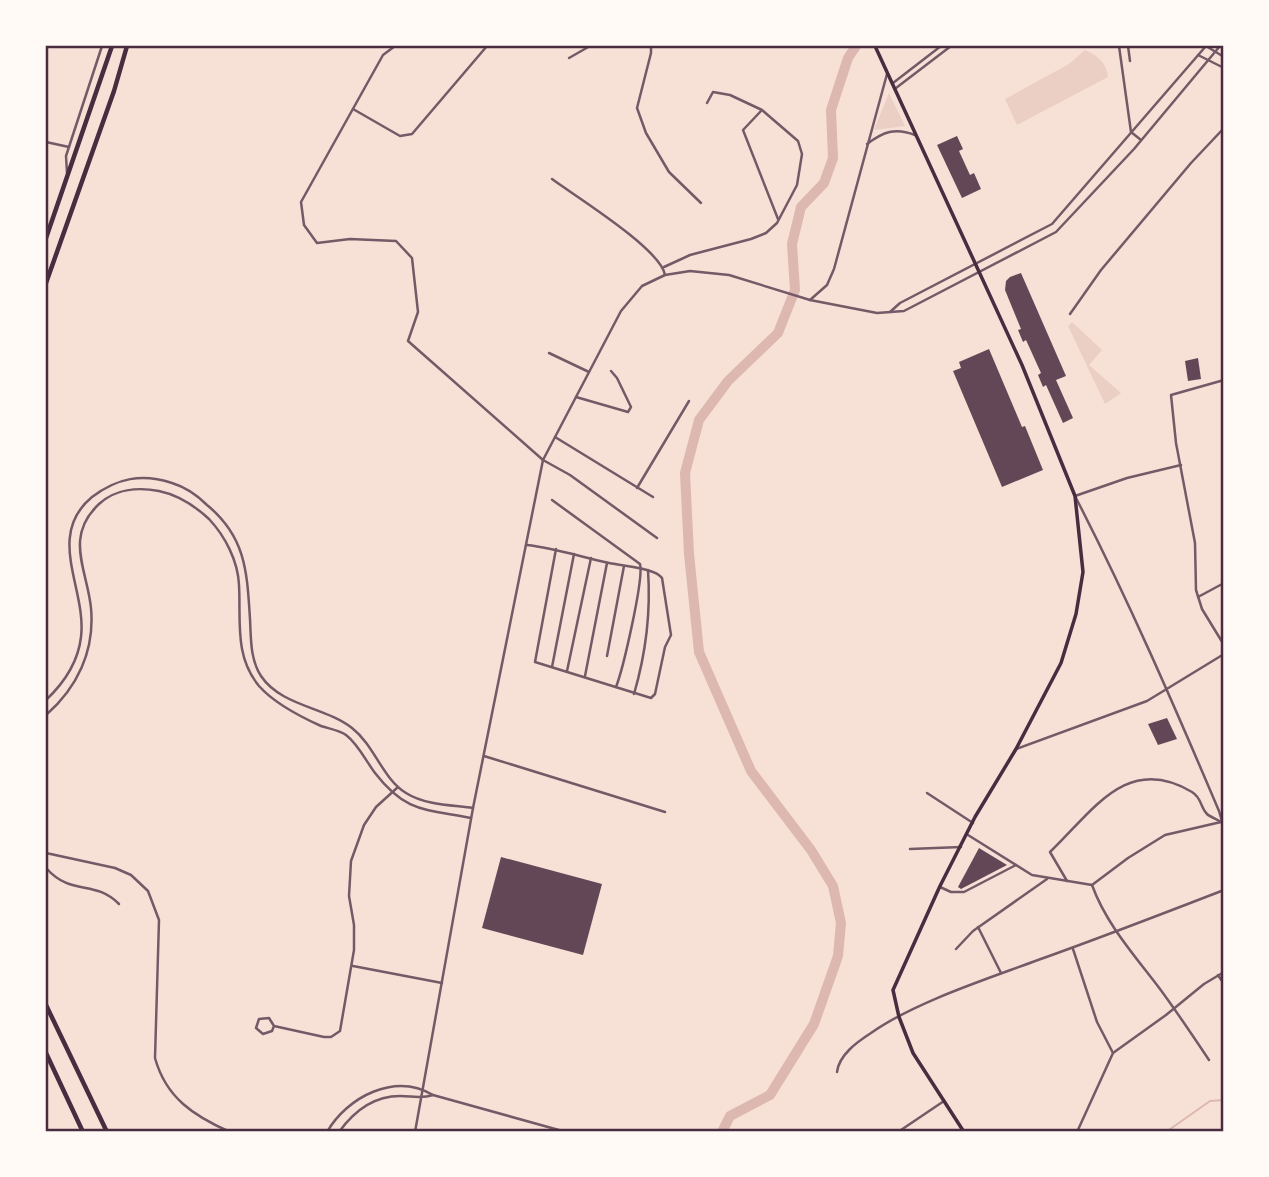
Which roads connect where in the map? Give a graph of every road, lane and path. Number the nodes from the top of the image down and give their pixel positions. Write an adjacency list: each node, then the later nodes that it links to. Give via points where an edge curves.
1 (102, 46): 34 (street)
2 (112, 46): 35 (highway)
3 (127, 46): 44 (highway)
4 (395, 46): 26 (street, via 383,55)
5 (486, 46): 26 (street, via 412,134 400,136)
6 (590, 46): 18 (street)
7 (651, 46): 37 (street, via 637,108 669,172)
8 (875, 46): 22 (main road)
9 (941, 46): 23 (street)
10 (951, 46): 24 (street)
11 (1119, 46): 29 (street)
12 (1128, 46): 19 (street)
13 (1206, 46): 15 (street); 16 (street)
14 (1220, 46): 15 (street)
15 (1215, 52): 17 (street); 20 (street)
16 (1198, 55): 20 (street); 29 (street)
17 (1223, 57)
18 (569, 58)
19 (1130, 61)
20 (1208, 61): 21 (street); 31 (street)
21 (1223, 68)
22 (888, 72): 23 (main road); 33 (street)
23 (893, 82): 24 (main road)
24 (896, 89): 30 (main road)
25 (707, 103): 27 (street, via 717,92)
26 (353, 109): 55 (street, via 301,202 304,225 317,243 396,241 412,258 414,272 418,312 408,341)
27 (762, 110): 38 (street, via 743,130); 38 (street, via 798,141 802,154 797,185)
28 (1223, 128): 47 (street, via 1101,270)
29 (1131, 132): 31 (street); 40 (street, via 1052,224)
30 (917, 136): 33 (street, via 894,130); 40 (main road)
31 (1141, 140): 42 (street, via 1056,232)
32 (46, 142): 34 (street)
33 (867, 144): 45 (street, via 834,269 827,285)
34 (69, 148): 35 (street)
35 (67, 177): 39 (highway)
36 (552, 179): 41 (street, via 647,249)
37 (701, 203)
38 (779, 219): 41 (street, via 760,237 690,255)
39 (46, 238)
40 (976, 263): 42 (main road); 46 (street)
41 (664, 267): 43 (street)
42 (980, 272): 46 (street, via 904,311); 58 (main road)
43 (665, 275): 45 (street, via 708,271); 50 (street, via 642,285 621,311)
44 (46, 283)
45 (810, 299): 46 (street)
46 (890, 312)
47 (1070, 314)
48 (549, 353): 50 (street)
49 (611, 371): 52 (street, via 631,407 628,412)
50 (589, 372): 52 (street)
51 (1223, 380): 56 (street, via 1171,395)
52 (576, 397): 54 (street)
53 (689, 401): 57 (street)
54 (555, 437): 55 (street); 57 (street)
55 (543, 460): 61 (street); 62 (street)
56 (1181, 465): 58 (street); 71 (street, via 1195,543)
57 (636, 488): 59 (street)
58 (1075, 496): 79 (street); 83 (main road, via 1083,572 1076,614 1061,663)
59 (653, 497)
60 (552, 500): 68 (street, via 635,558)
61 (657, 538)
62 (526, 544): 63 (street); 84 (street)
63 (556, 550): 64 (street); 75 (street, via 535,662)
64 (574, 554): 65 (street); 75 (street)
65 (591, 558): 66 (street); 76 (street)
66 (607, 563): 67 (street); 77 (street)
67 (624, 566): 68 (street); 74 (street)
68 (641, 569): 69 (street); 78 (street)
69 (648, 570): 80 (street, via 649,624); 80 (street, via 664,583 671,635 655,694 651,698)
70 (1223, 583): 71 (street)
71 (1198, 597): 72 (street)
72 (1223, 645)
73 (1223, 654): 79 (street)
74 (607, 656)
75 (552, 667): 76 (street)
76 (568, 671): 77 (street)
77 (585, 676): 78 (street)
78 (616, 687): 80 (street)
79 (1167, 690): 83 (street); 90 (street)
80 (635, 694)
81 (46, 700): 85 (street, via 67,678 82,637 68,549 75,521 91,498 111,485 132,478 157,478 195,495 232,531 247,572 254,662 264,680 295,702 353,729)
82 (46, 715): 86 (street, via 74,685 90,642 92,609 80,555 82,529 98,505 117,493 140,488 164,492 202,512 232,554 239,583 240,643 260,687 293,710 349,737)
83 (1016, 749): 93 (main road)
84 (484, 756): 88 (street); 91 (street)
85 (398, 787): 86 (street); 88 (street, via 415,798)
86 (391, 793): 92 (street, via 427,811); 112 (street, via 364,825 351,861)
87 (927, 793): 93 (street)
88 (473, 808): 92 (street)
89 (1223, 808): 90 (street)
90 (1219, 811): 94 (street)
91 (665, 812)
92 (471, 818): 116 (street)
93 (973, 822): 96 (main road)
94 (1221, 822): 95 (street); 103 (street, via 1206,813 1196,795 1180,786 1149,778 1133,780 1116,788 1050,852); 104 (street, via 1166,835)
95 (1223, 828)
96 (967, 835): 97 (main road); 100 (street)
97 (961, 847): 98 (street); 105 (main road)
98 (910, 849)
99 (46, 853): 132 (street, via 115,869 131,875 148,891 159,920 158,1068 169,1091 186,1109)
100 (1016, 865): 102 (street); 105 (street, via 964,892)
101 (46, 868): 107 (street, via 67,885 97,889)
102 (1048, 879): 103 (street); 108 (street)
103 (1067, 881): 104 (street)
104 (1092, 885): 109 (street)
105 (940, 886): 120 (main road, via 893,990)
106 (1223, 890): 109 (street)
107 (119, 904)
108 (978, 927): 111 (street); 114 (street)
109 (1116, 932): 110 (street); 119 (street)
110 (1073, 948): 114 (street); 123 (street, via 1097,1022)
111 (956, 949)
112 (353, 966): 116 (street); 121 (street, via 343,1022 336,1035 324,1037)
113 (1223, 972): 115 (street)
114 (1002, 973): 120 (street)
115 (1218, 975): 117 (street); 119 (street)
116 (442, 983): 126 (street)
117 (1223, 984)
118 (46, 1005): 131 (highway)
119 (1174, 1008): 123 (street); 124 (street)
120 (899, 1017): 125 (street, via 851,1049 841,1058); 129 (main road, via 913,1053)
121 (274, 1026): 121 (street, via 264,1017 256,1028 268,1034)
122 (46, 1053): 130 (highway)
123 (1113, 1053): 139 (street)
124 (1209, 1060)
125 (837, 1072)
126 (423, 1089): 127 (street); 128 (street); 133 (street, via 389,1087 365,1095 337,1116)
127 (433, 1095): 128 (street); 136 (street)
128 (421, 1098): 134 (street, via 377,1100 359,1110); 135 (street)
129 (944, 1101): 137 (street); 138 (main road)
130 (83, 1132)
131 (107, 1132)
132 (230, 1132)
133 (327, 1132)
134 (339, 1132)
135 (415, 1132)
136 (566, 1132)
137 (898, 1132)
138 (964, 1132)
139 (1077, 1132)

